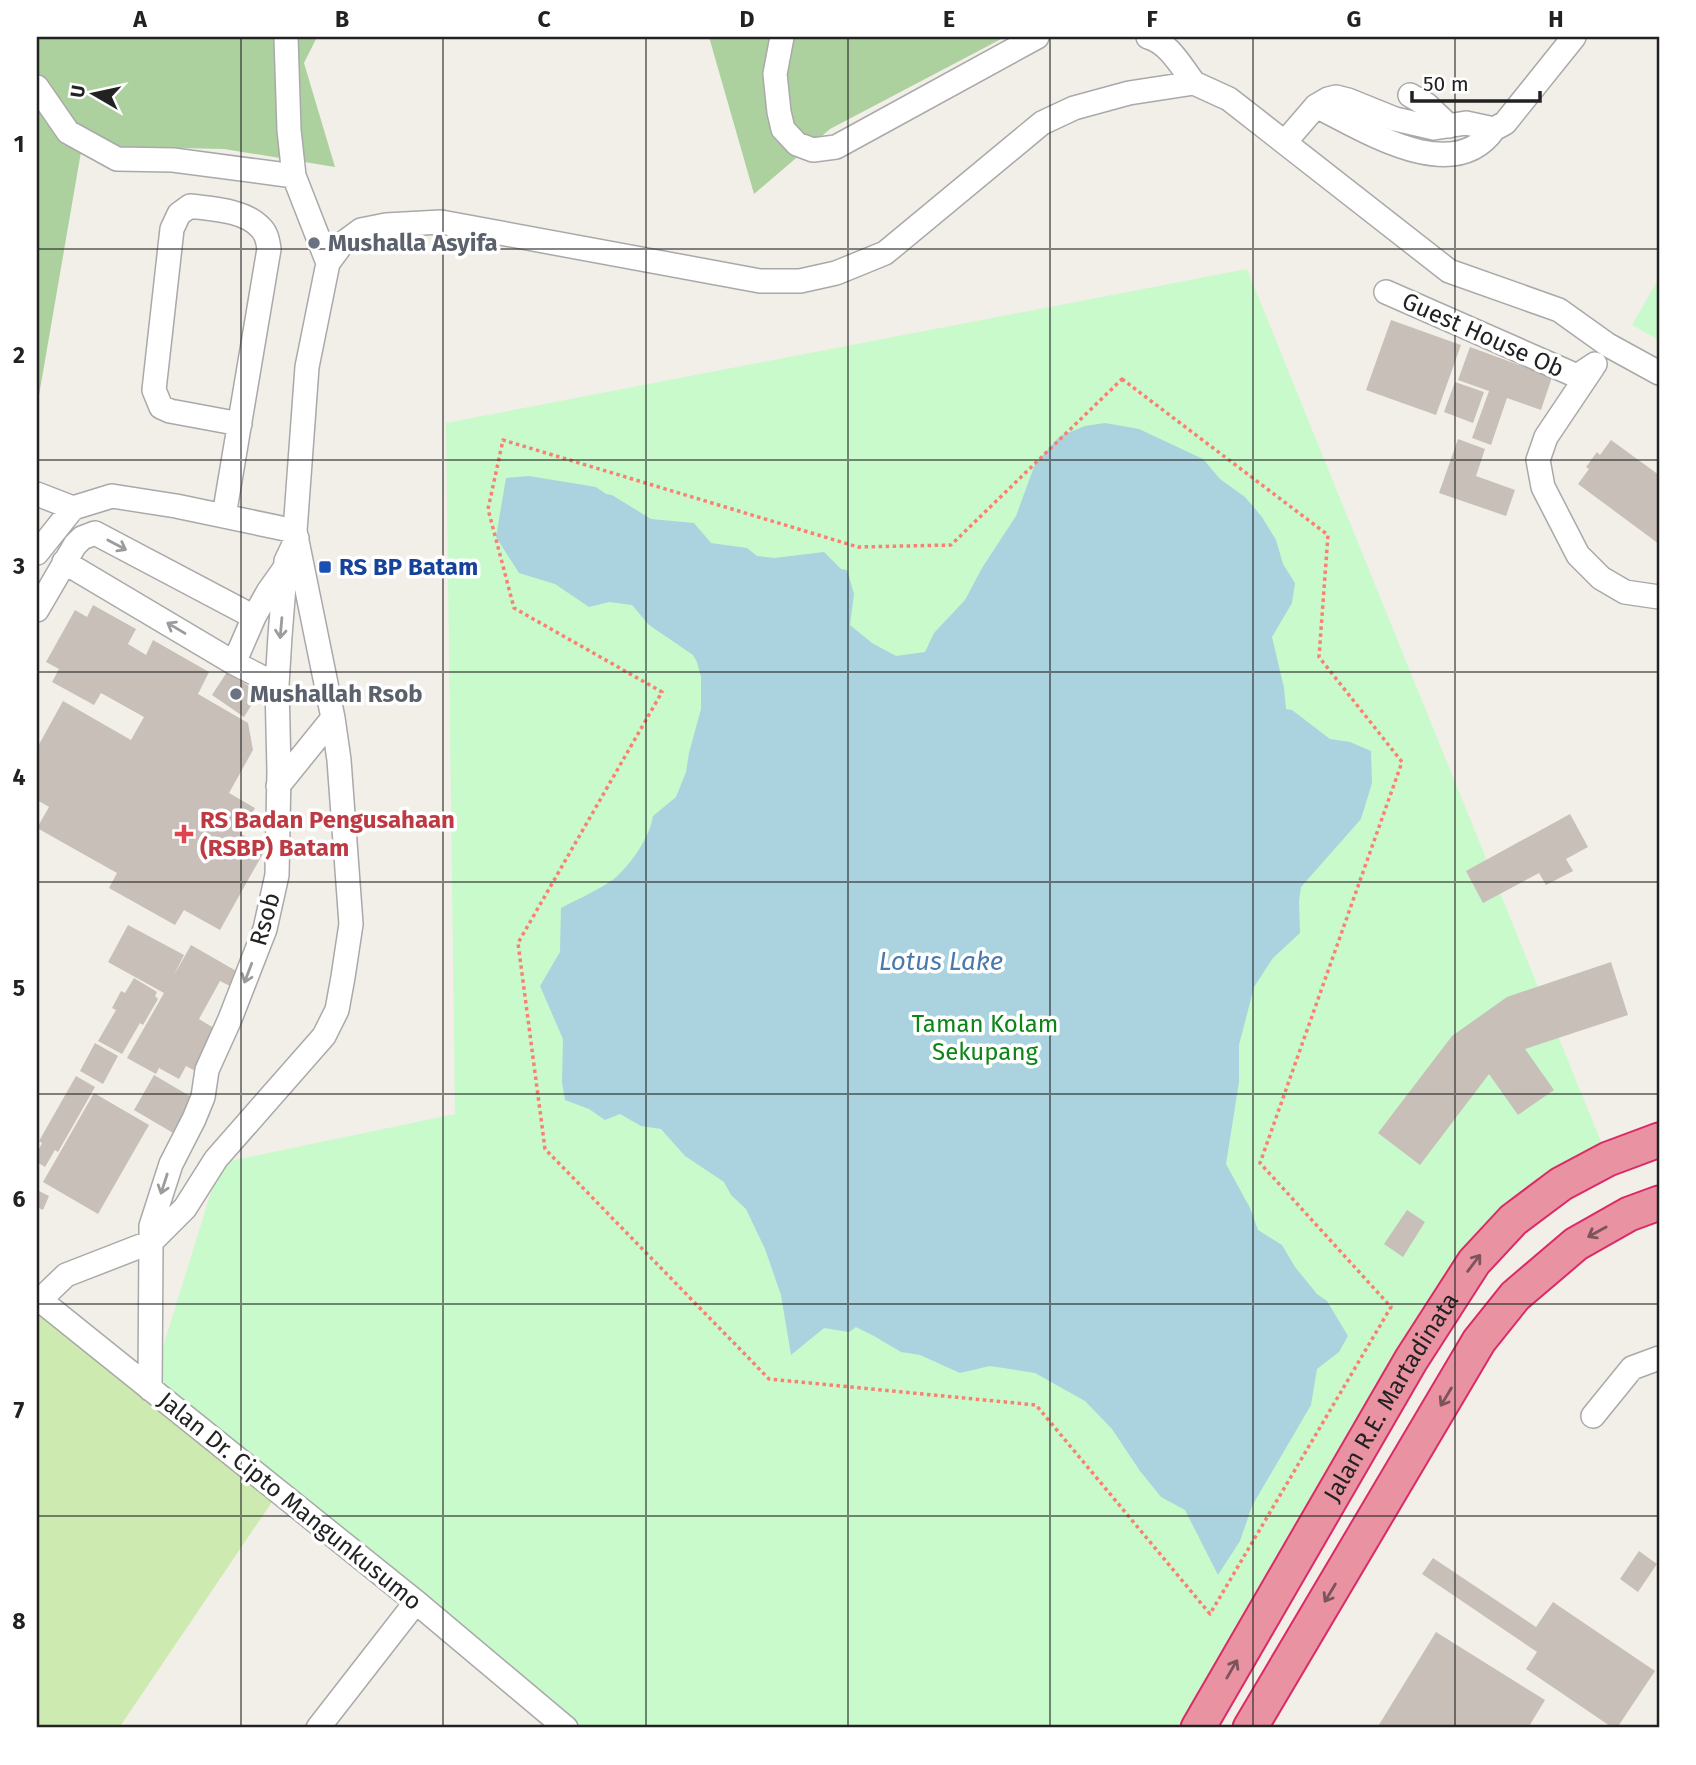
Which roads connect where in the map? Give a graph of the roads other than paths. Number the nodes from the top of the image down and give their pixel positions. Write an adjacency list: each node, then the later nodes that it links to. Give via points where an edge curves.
1 (286, 37): 13 (street)
2 (782, 37): 3 (street, via 775,74 783,129 797,145 813,150 836,147)
3 (1037, 37)
4 (1148, 37): 6 (street, via 1168,48)
5 (1574, 37): 11 (street, via 1505,123)
6 (1194, 83): 12 (street, via 1229,99); 14 (street, via 1129,93 1074,108 1042,123 885,253 836,273 800,281 760,281 441,222 362,230 342,244)
7 (37, 87): 13 (street, via 68,132 117,159 173,160)
8 (1410, 95): 10 (street)
9 (1316, 106): 10 (street, via 1336,97 1395,119 1434,128); 11 (street, via 1389,143 1430,155 1452,156 1477,145); 12 (street)
10 (1449, 126): 11 (street, via 1466,123)
11 (1494, 129)
12 (1285, 142): 16 (street, via 1449,271 1559,310)
13 (294, 176): 14 (street)
14 (328, 263): 23 (street, via 307,367)
15 (1386, 292): 17 (street, Guest House Ob, via 1577,376)
16 (1608, 345): 17 (street, Guest House Ob); 18 (street)
17 (1593, 367): 27 (street, via 1546,437 1538,460 1543,487 1578,555 1601,578 1625,592)
18 (1659, 373)
19 (240, 424): 19 (street, via 269,249 267,237 239,215 190,206 179,214 173,229 154,390 161,407 170,411); 22 (street)
20 (37, 494): 21 (street)
21 (73, 509): 22 (street, via 112,496); 24 (street)
22 (224, 516): 23 (street)
23 (296, 534): 26 (street, Rsob); 32 (street)
24 (37, 553)
25 (64, 562): 28 (street); 29 (street, one-way to 29, via 82,538 95,533); 30 (street, one-way to 25)
26 (286, 567): 29 (street); 31 (street, Rsob, one-way to 31)
27 (1659, 597)
28 (37, 610)
29 (254, 617): 30 (street)
30 (234, 663): 31 (street)
31 (277, 685): 33 (street, Rsob)
32 (333, 718): 33 (street); 36 (street, via 351,924 337,1010 324,1036 216,1159 185,1208)
33 (278, 786): 36 (street, Rsob, one-way to 36, via 277,875 265,929 207,1070 194,1119 171,1164)
34 (1659, 1140): 44 (highway, Jalan R.E. Martadinata, one-way to 34, via 1411,1360 1474,1262 1513,1220 1560,1184)
35 (1659, 1203): 45 (highway, Jalan R.E. Martadinata, one-way to 45, via 1576,1244 1515,1296 1479,1342)
36 (150, 1242): 37 (street, via 66,1275); 39 (street, Jalan Dr. Cipto Mangunkusumo)
37 (38, 1300): 39 (street)
38 (1659, 1358): 40 (street, via 1632,1368)
39 (150, 1389): 41 (street, Jalan Dr. Cipto Mangunkusumo)
40 (1594, 1416)
41 (416, 1602): 42 (street); 43 (street, Jalan Dr. Cipto Mangunkusumo)
42 (318, 1728)
43 (566, 1728)
44 (1198, 1728)
45 (1250, 1728)

